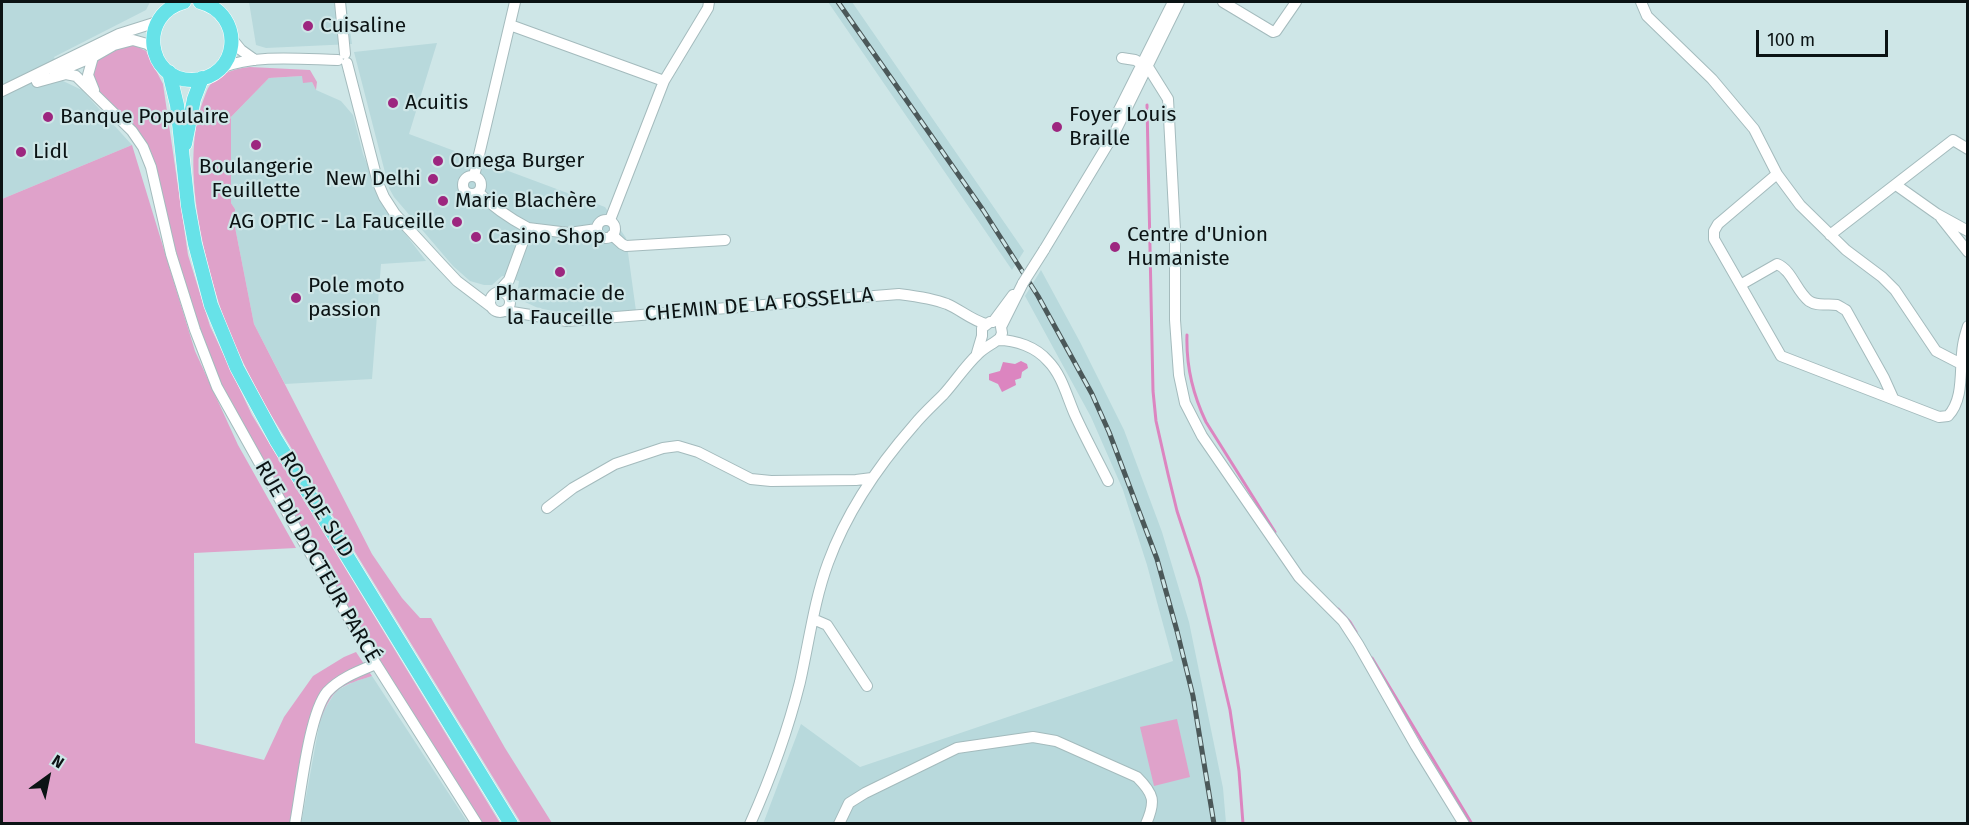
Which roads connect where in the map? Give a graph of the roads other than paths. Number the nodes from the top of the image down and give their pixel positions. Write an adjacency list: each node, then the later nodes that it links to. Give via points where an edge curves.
1 (180, 2): 11 (main road, via 165,11)
2 (340, 2): 18 (street)
3 (515, 2): 12 (street)
4 (709, 2): 26 (street)
5 (1173, 2): 22 (street)
6 (1179, 2): 22 (street)
7 (1296, 2): 10 (street, via 1276,32)
8 (1641, 2): 32 (street, via 1647,16 1712,79 1754,129)
9 (208, 3): 14 (main road, via 226,20)
10 (1225, 3)
11 (157, 22): 13 (street); 15 (main road)
12 (510, 25): 26 (street); 33 (street)
13 (120, 34): 20 (street, via 83,54); 28 (street)
14 (232, 39): 19 (street); 21 (main road)
15 (154, 49): 16 (street, via 132,40); 23 (main road, ROCADE SUD)
16 (93, 57): 20 (street); 29 (street, via 88,75)
17 (1122, 58): 22 (street, via 1135,60)
18 (343, 59): 19 (street); 46 (street, via 384,197 441,264)
19 (255, 60): 21 (street)
20 (77, 63): 24 (street); 27 (street)
21 (220, 68): 25 (main road)
22 (1142, 70): 50 (street, bridge, via 1114,134); 66 (street, via 1161,85 1168,99 1175,320 1185,403 1202,436 1299,577 1343,621)
23 (169, 72): 25 (main road, via 186,79); 31 (main road, ROCADE SUD)
24 (76, 76): 27 (street, via 66,74); 29 (street, RUE DU DOCTEUR PARCÉ)
25 (202, 78): 31 (main road, via 194,99)
26 (664, 81): 37 (street)
27 (37, 82): 28 (street)
28 (2, 92)
29 (96, 95): 58 (street, RUE DU DOCTEUR PARCÉ, via 143,147 171,254 217,387)
30 (1968, 149): 34 (street, via 1953,140)
31 (183, 161): 62 (main road, ROCADE SUD, via 198,259 211,305 237,368 276,440)
32 (1777, 174): 42 (street); 45 (street, via 1714,231 1714,239)
33 (474, 176): 35 (street, via 481,184); 35 (street, via 465,179 463,188 470,194)
34 (1896, 185): 36 (street); 42 (street)
35 (478, 192): 38 (street)
36 (1937, 213): 40 (street); 44 (street)
37 (610, 220): 39 (street, via 601,221); 41 (street, via 615,227)
38 (528, 228): 39 (street, via 569,233); 47 (street)
39 (597, 229): 41 (street, via 601,237)
40 (1968, 231)
41 (612, 235): 43 (street, via 626,246)
42 (1830, 235): 52 (street, via 1895,290 1936,351)
43 (725, 240)
44 (1968, 252)
45 (1742, 284): 53 (street, via 1781,356); 53 (street, via 1777,264 1811,302 1846,310)
46 (471, 291): 47 (street, CHEMIN DE LA FOSSELLA); 48 (street)
47 (503, 299): 48 (street, via 490,300); 48 (street, via 497,312); 50 (street, CHEMIN DE LA FOSSELLA, via 539,317 567,321 899,294 948,305)
48 (490, 306)
49 (1968, 326): 52 (street, via 1963,344)
50 (992, 332): 54 (street); 55 (street, via 1049,361)
51 (1968, 352): 52 (street)
52 (1964, 365): 53 (street, via 1948,416 1939,417)
53 (1893, 398)
54 (872, 478): 56 (street, via 751,479 678,446 615,464); 57 (street, via 852,508 828,562)
55 (1108, 481)
56 (547, 508)
57 (813, 619): 59 (street, via 827,625); 63 (street, via 786,736)
58 (376, 664): 60 (street, via 342,680 320,703); 61 (street, RUE DU DOCTEUR PARCÉ)
59 (867, 686)
60 (295, 824)
61 (477, 824)
62 (511, 824)
63 (750, 824)
64 (838, 824): 65 (street, via 849,803 957,748 1033,737 1056,741 1137,777 1146,786 1154,807)
65 (1146, 824)
66 (1464, 824)

